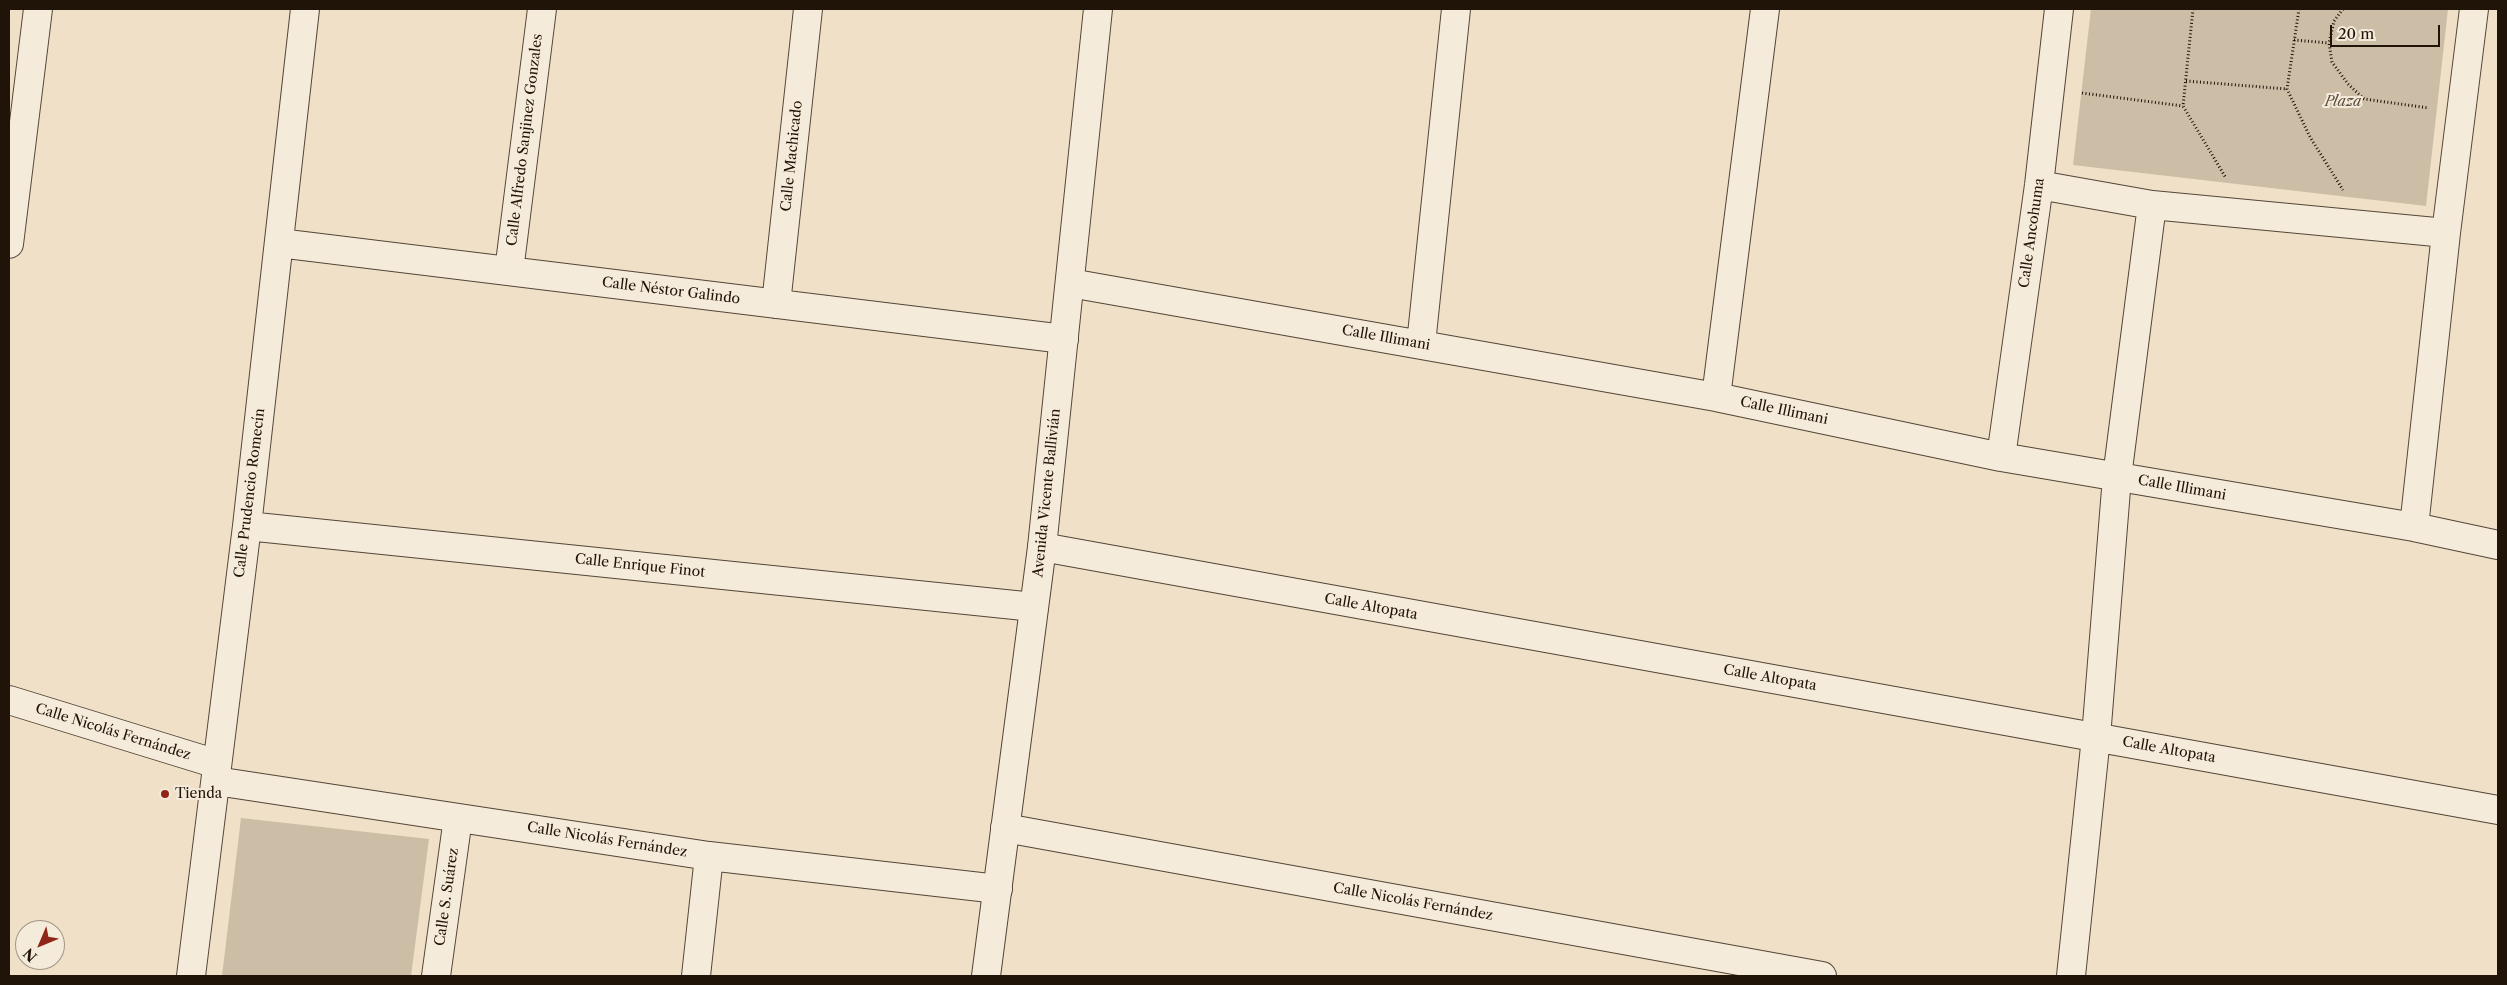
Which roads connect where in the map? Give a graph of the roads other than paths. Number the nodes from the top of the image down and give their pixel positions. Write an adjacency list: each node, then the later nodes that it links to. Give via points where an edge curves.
1 (38, 9): 14 (street)
2 (305, 9): 13 (street, Calle Prudencio Romecín)
3 (542, 9): 15 (street, Calle Alfredo Sanjinez Gonzales)
4 (808, 9): 17 (street, Calle Machicado)
5 (1098, 9): 16 (street, Avenida Vicente Ballivián)
6 (1456, 9): 19 (street)
7 (1765, 9): 20 (street)
8 (2059, 9): 10 (street, Calle Ancohuma)
9 (2474, 9): 12 (street)
10 (2039, 185): 11 (street); 21 (street, Calle Ancohuma)
11 (2152, 205): 12 (street); 22 (street)
12 (2446, 233): 24 (street)
13 (279, 243): 15 (street, Calle Néstor Galindo); 23 (street, Calle Prudencio Romecín)
14 (9, 244)
15 (508, 271): 17 (street, Calle Néstor Galindo)
16 (1070, 283): 18 (street, Avenida Vicente Ballivián); 19 (street, Calle Illimani)
17 (776, 304): 18 (street, Calle Néstor Galindo)
18 (1064, 339): 26 (street, Avenida Vicente Ballivián)
19 (1421, 344): 20 (street, Calle Illimani)
20 (1716, 397): 21 (street, Calle Illimani)
21 (2001, 456): 22 (street, Calle Illimani)
22 (2117, 477): 24 (street, Calle Illimani); 29 (street)
23 (247, 526): 27 (street, Calle Enrique Finot); 30 (street, Calle Prudencio Romecín)
24 (2414, 527): 25 (street, Calle Illimani)
25 (2498, 544)
26 (1042, 547): 27 (street, Avenida Vicente Ballivián); 29 (street, Calle Altopata)
27 (1034, 607): 33 (street, Avenida Vicente Ballivián)
28 (9, 700): 30 (street, Calle Nicolás Fernández)
29 (2096, 736): 31 (street, Calle Altopata); 41 (street)
30 (217, 773): 32 (street, Calle Nicolás Fernández); 36 (street, Calle Prudencio Romecín)
31 (2498, 810)
32 (458, 818): 34 (street, Calle Nicolás Fernández); 37 (street, Calle S. Suárez)
33 (1004, 828): 35 (street, Avenida Vicente Ballivián); 40 (street, Calle Nicolás Fernández)
34 (709, 856): 35 (street, Calle Nicolás Fernández); 38 (street)
35 (998, 888): 39 (street, Avenida Vicente Ballivián)
36 (191, 976)
37 (436, 976)
38 (696, 976)
39 (986, 976)
40 (1822, 976)
41 (2072, 976)

